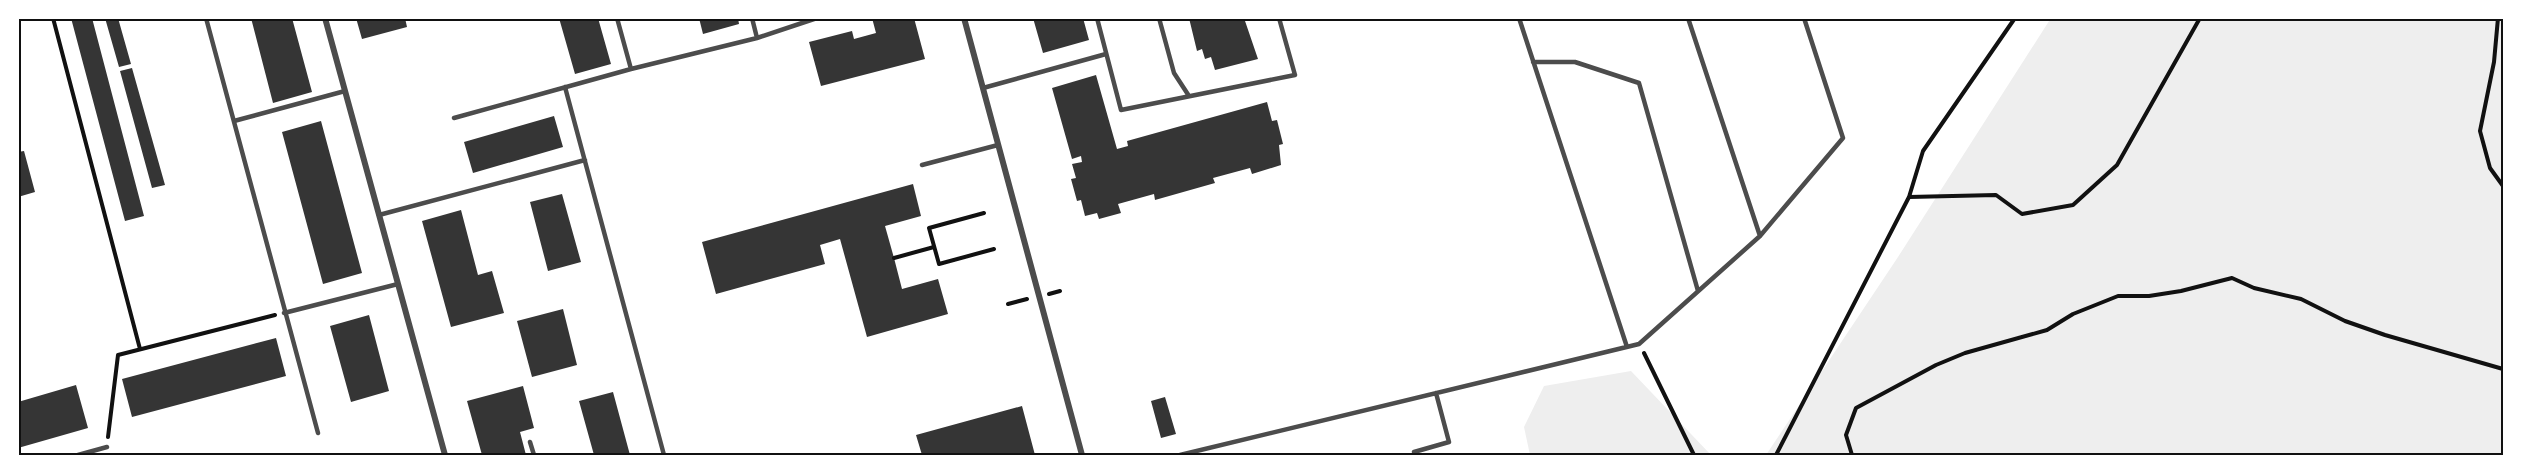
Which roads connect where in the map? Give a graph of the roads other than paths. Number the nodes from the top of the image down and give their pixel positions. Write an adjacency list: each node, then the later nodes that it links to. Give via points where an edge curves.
1 (206, 18): 22 (lane)
2 (325, 18): 19 (street)
3 (617, 18): 16 (lane)
4 (752, 18): 13 (lane)
5 (817, 18): 13 (lane)
6 (964, 18): 18 (street)
7 (1097, 18): 14 (lane)
8 (1159, 18): 20 (lane, via 1174,73)
9 (1279, 18): 20 (lane, via 1295,75)
10 (1519, 18): 15 (lane)
11 (1688, 18): 27 (lane)
12 (1804, 18): 27 (lane, via 1843,138)
13 (757, 38): 16 (lane)
14 (1106, 54): 18 (lane); 20 (lane, via 1121,110)
15 (1533, 62): 29 (lane, via 1575,62 1639,83); 31 (lane)
16 (631, 69): 17 (lane)
17 (565, 87): 21 (lane); 24 (lane)
18 (983, 88): 23 (street)
19 (345, 91): 22 (lane); 26 (street)
20 (1190, 96)
21 (454, 118)
22 (234, 120): 30 (lane)
23 (998, 145): 25 (lane); 41 (street)
24 (585, 160): 26 (lane); 40 (lane)
25 (922, 165)
26 (379, 216): 28 (street)
27 (1760, 236): 29 (lane)
28 (398, 284): 30 (lane); 38 (street)
29 (1698, 291): 31 (lane, via 1639,344)
30 (284, 313): 33 (lane)
31 (1627, 347): 32 (lane)
32 (1436, 393): 36 (lane, via 1449,442); 42 (lane)
33 (318, 433)
34 (530, 442): 39 (lane)
35 (107, 447): 37 (lane)
36 (1414, 452)
37 (78, 455)
38 (445, 455)
39 (534, 455)
40 (664, 455)
41 (1082, 455)
42 (1180, 455)

